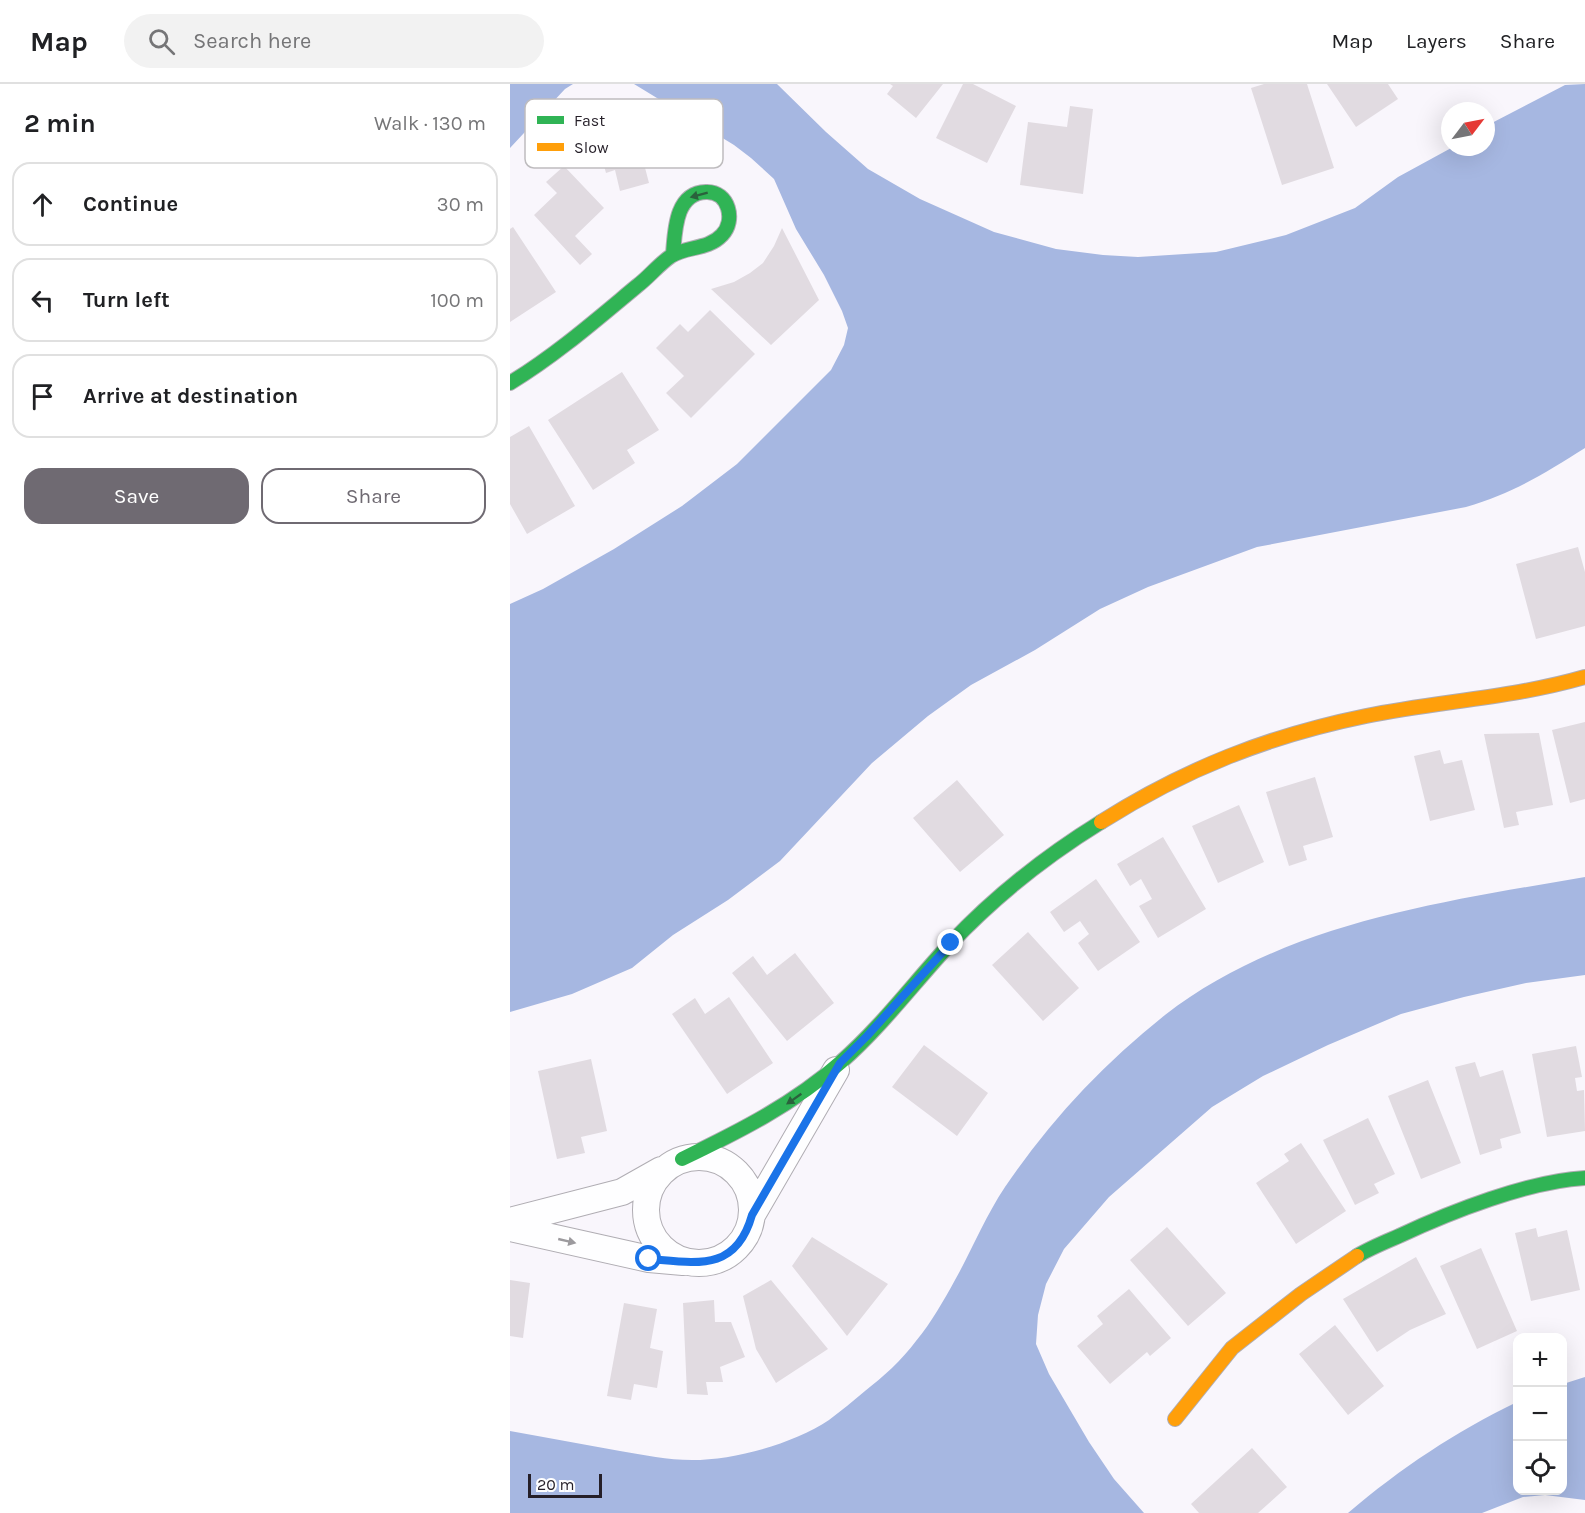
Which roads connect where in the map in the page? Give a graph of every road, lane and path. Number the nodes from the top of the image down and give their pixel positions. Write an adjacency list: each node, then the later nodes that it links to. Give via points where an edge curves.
1 (673, 254): 1 (street, one-way to 1, via 702,248 728,228 730,212 715,192 700,192 686,199 677,216); 2 (street, via 575,338)
2 (510, 383)
3 (1585, 677): 4 (street, via 1539,689 1310,730 1173,780 1054,854 988,908)
4 (840, 1063): 5 (street, one-way to 5, via 796,1098 751,1126); 7 (street)
5 (675, 1163): 7 (street, via 700,1157 717,1160 732,1169 744,1182); 8 (street, via 622,1192); 10 (street, via 655,1180 646,1213 659,1245)
6 (1585, 1178): 11 (street, via 1564,1179 1496,1199 1431,1221 1362,1253 1232,1348)
7 (752, 1215): 10 (street, via 747,1232 730,1252 707,1263)
8 (510, 1221)
9 (510, 1228): 10 (street, one-way to 10, via 649,1259)
10 (689, 1262)
11 (1175, 1419)

